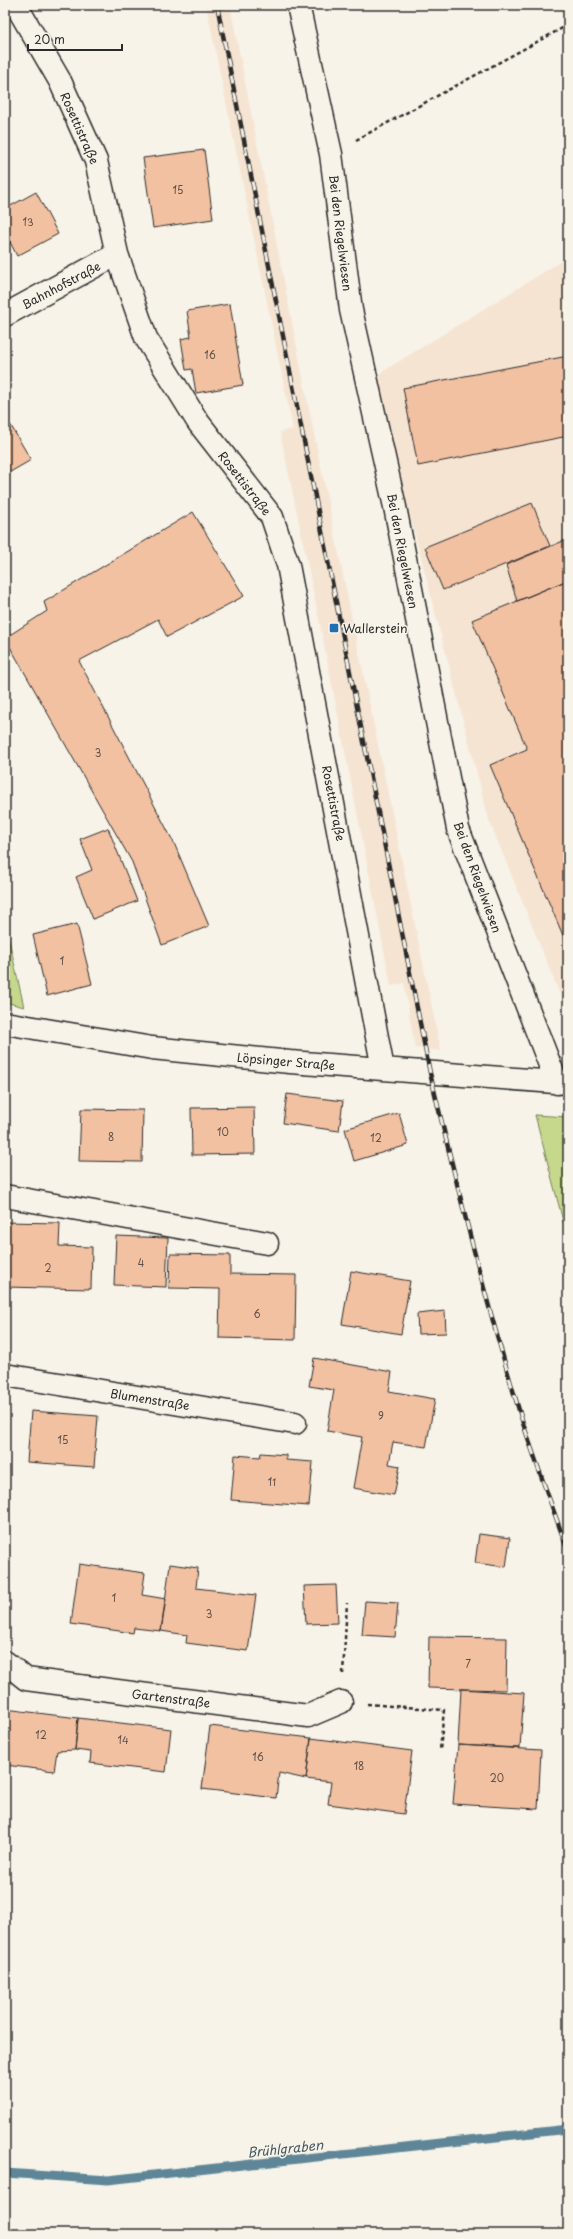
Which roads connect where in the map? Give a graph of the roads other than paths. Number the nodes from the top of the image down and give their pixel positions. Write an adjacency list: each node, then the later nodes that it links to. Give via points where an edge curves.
1 (16, 5): 3 (street, Rosettistraße, via 60,82 96,161)
2 (298, 5): 7 (street, Bei den Riegelwiesen, via 331,154 351,310 395,507 458,829)
3 (117, 254): 4 (street, Bahnhofstraße); 6 (street, Rosettistraße, via 146,338 198,422 272,517 288,565)
4 (5, 315)
5 (5, 1023): 6 (street, Löpsinger Straße, via 152,1048)
6 (383, 1069): 7 (street, Löpsinger Straße)
7 (562, 1083)
8 (5, 1196): 9 (street)
9 (267, 1243)
10 (5, 1375): 11 (street, Blumenstraße)
11 (294, 1423)
12 (5, 1662): 13 (street, Gartenstraße, via 26,1679 308,1716)
13 (342, 1702)

